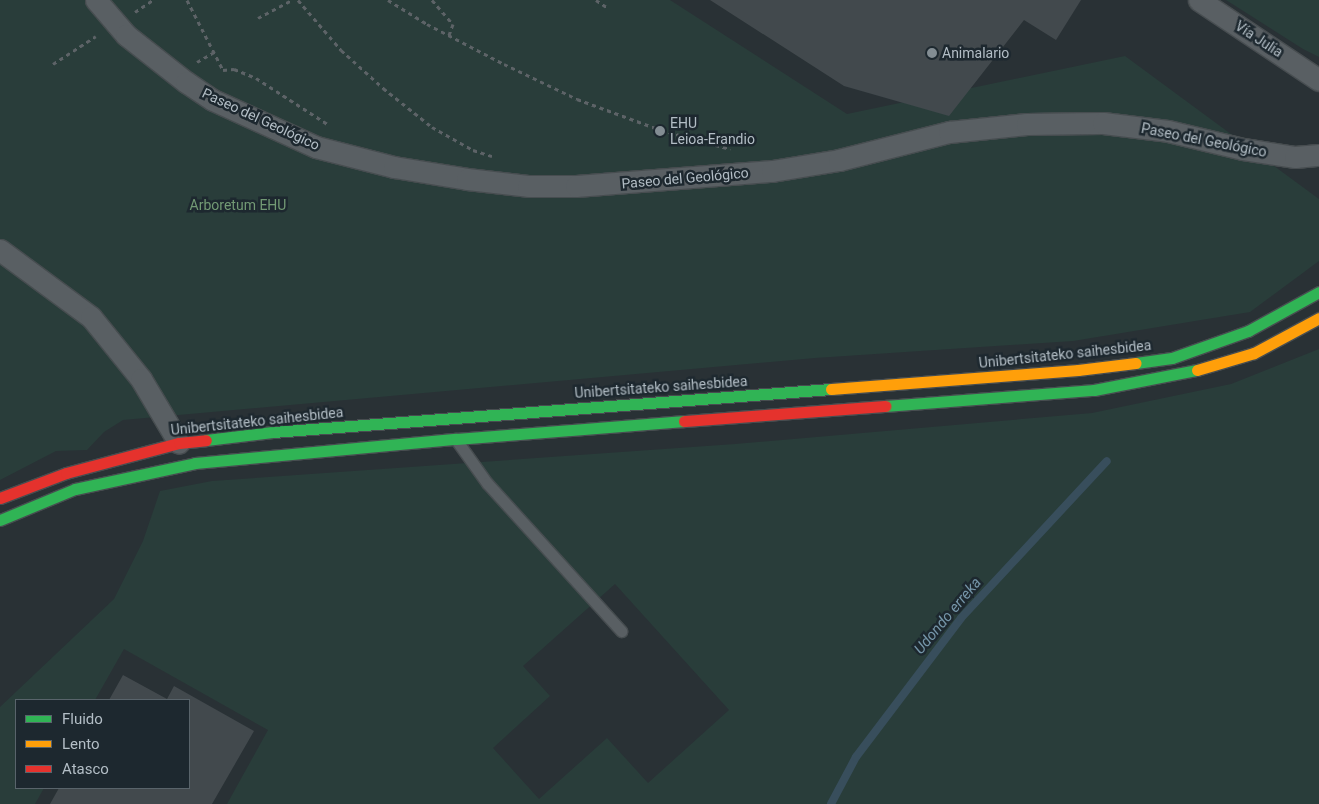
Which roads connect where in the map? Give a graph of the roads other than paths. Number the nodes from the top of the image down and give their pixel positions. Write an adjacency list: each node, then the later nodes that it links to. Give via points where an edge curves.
1 (96, 0): 6 (street, Paseo del Geológico, via 126,35 213,100 316,147 394,167 467,179 528,186 576,186 772,171 839,160 949,132 1027,124 1103,123 1168,131 1243,149 1287,155)
2 (1198, 0): 3 (street, Vía Julia)
3 (1288, 58): 4 (street); 5 (street, Vía Julia)
4 (1319, 69)
5 (1319, 80)
6 (1319, 155)
7 (0, 250): 11 (street, via 91,317 137,373)
8 (1319, 292): 11 (main road, Unibertsitateko saihesbidea, via 1248,331 1172,358 1078,370 273,432)
9 (1319, 318): 10 (main road, via 1254,353 1182,375 1094,390)
10 (456, 439): 13 (main road, via 196,463 75,489); 14 (lane, via 487,483)
11 (179, 443): 12 (main road, Unibertsitateko saihesbidea, via 66,473)
12 (0, 498)
13 (0, 520)
14 (621, 631)

